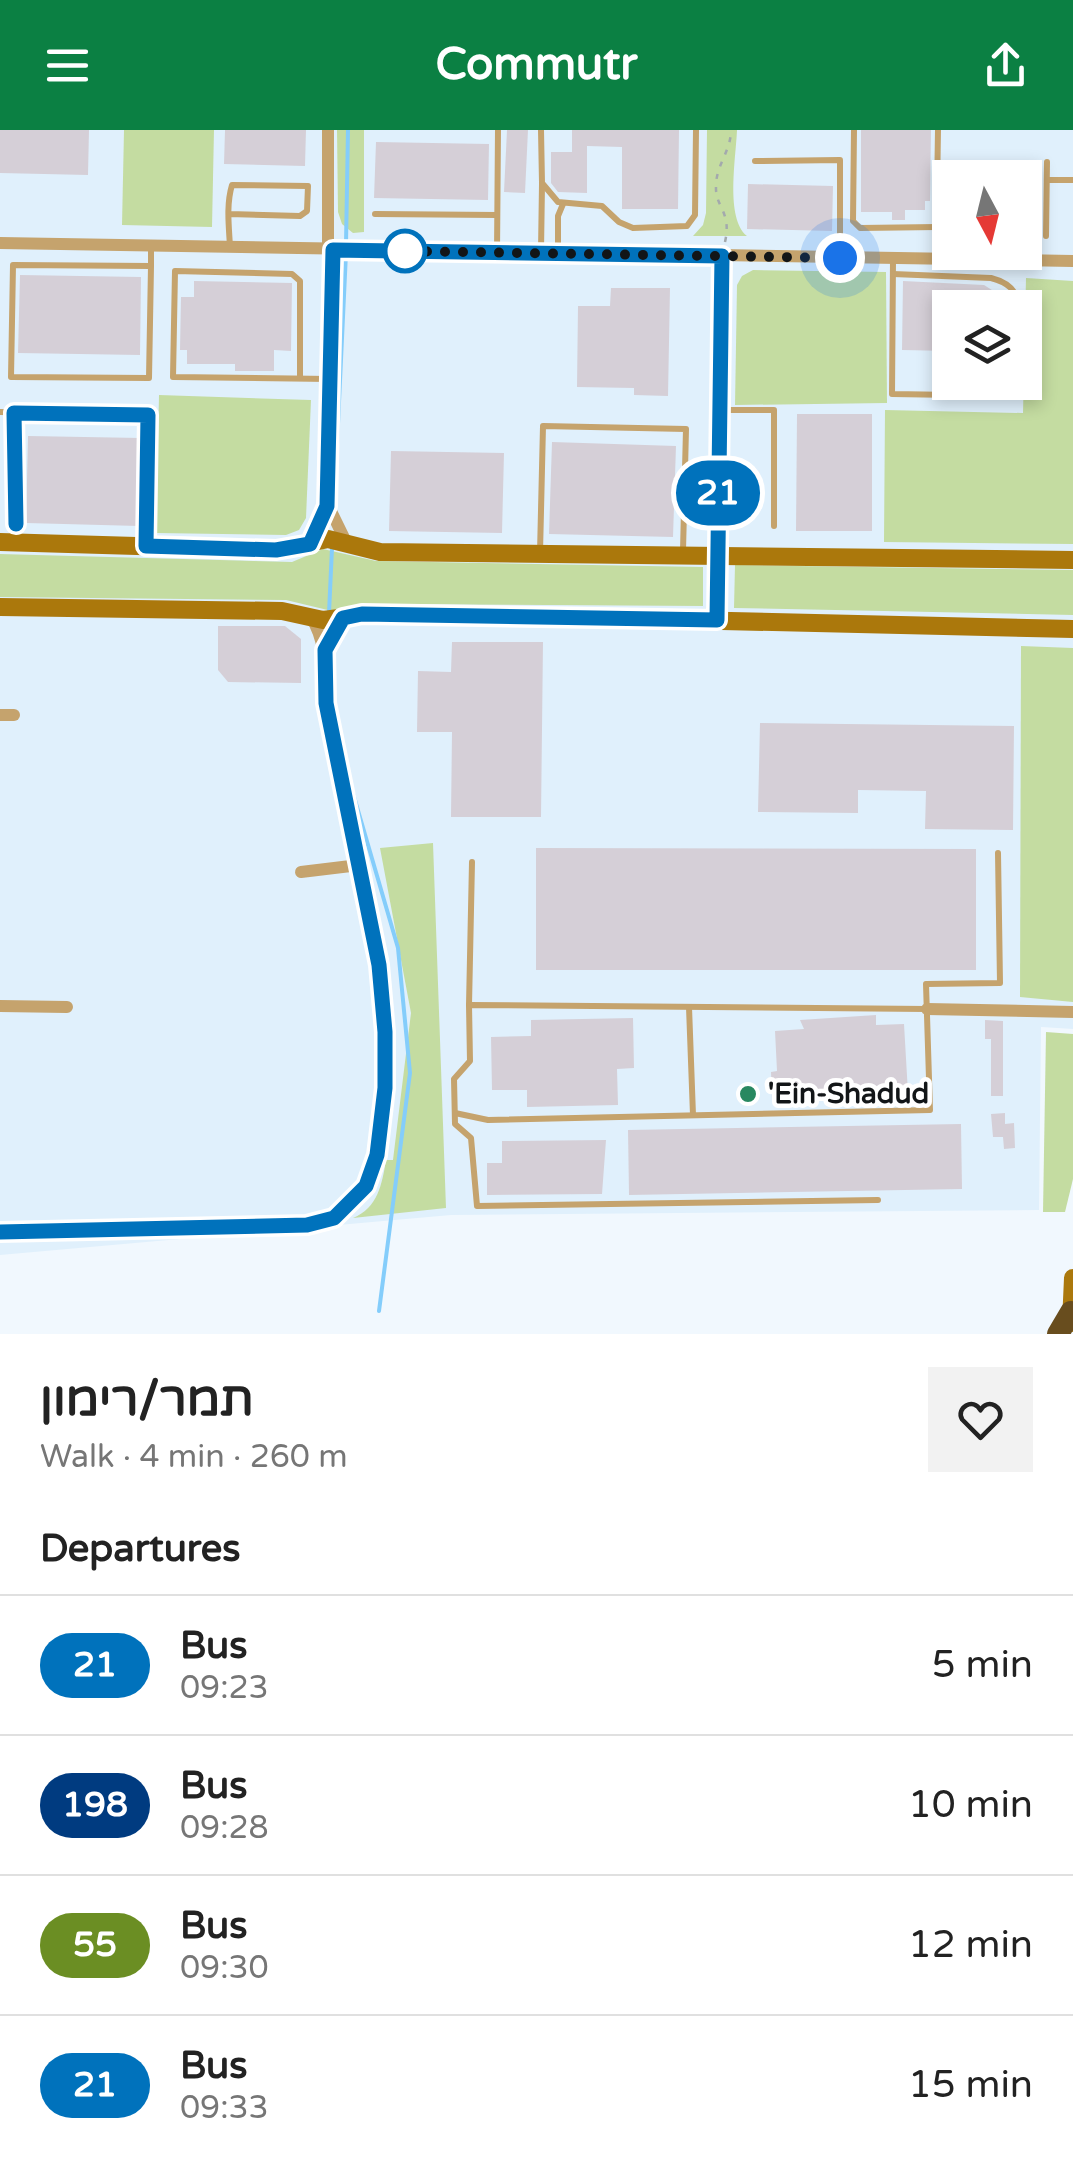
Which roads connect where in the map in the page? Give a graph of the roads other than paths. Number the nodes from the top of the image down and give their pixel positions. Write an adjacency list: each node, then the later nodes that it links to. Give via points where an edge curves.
1 (328, 130): 22 (street)
2 (498, 130): 16 (lane)
3 (541, 130): 12 (lane)
4 (696, 130): 13 (lane, via 695,215 687,226 633,228 602,206)
5 (854, 130): 17 (lane, via 853,221 860,228)
6 (938, 130): 7 (lane)
7 (938, 160)
8 (755, 161): 27 (lane, via 840,160)
9 (1047, 162): 10 (lane)
10 (1047, 180): 11 (lane); 18 (lane)
11 (1073, 180)
12 (542, 182): 13 (lane); 24 (lane)
13 (562, 204): 25 (lane)
14 (229, 214): 14 (lane, via 300,216 308,211 308,186 232,185); 21 (lane)
15 (375, 214): 16 (lane)
16 (497, 215): 23 (lane)
17 (932, 227)
18 (1046, 236)
19 (0, 243): 20 (street)
20 (151, 246): 21 (street); 32 (lane)
21 (230, 248): 22 (street)
22 (330, 250): 23 (street); 36 (street)
23 (496, 252): 24 (street)
24 (541, 253): 25 (street)
25 (558, 253): 26 (street)
26 (722, 256): 27 (street); 38 (street)
27 (840, 258): 28 (street)
28 (893, 258): 30 (street); 33 (lane)
29 (1042, 258): 31 (street)
30 (932, 259)
31 (1073, 261)
32 (151, 266): 32 (lane, via 149,378 12,377 13,264)
33 (893, 274): 34 (lane, via 991,278); 37 (lane, via 892,394)
34 (1013, 290)
35 (300, 378): 35 (lane, via 173,377 175,272 297,276); 36 (lane)
36 (330, 379): 41 (street)
37 (932, 395)
38 (719, 410): 43 (lane, via 774,410); 50 (street)
39 (0, 412): 40 (lane)
40 (14, 413): 42 (lane); 47 (lane, via 148,415)
41 (327, 502): 45 (street); 46 (street)
42 (16, 524)
43 (774, 526)
44 (0, 542): 47 (street)
45 (310, 544): 46 (street); 47 (street, via 276,550)
46 (347, 544): 48 (street, via 380,552)
47 (146, 546)
48 (540, 554): 49 (street); 49 (lane, via 542,426 686,429)
49 (683, 555): 50 (street)
50 (717, 556): 51 (street); 55 (street)
51 (1073, 560)
52 (0, 607): 53 (street, via 282,610)
53 (311, 617): 54 (street); 57 (street)
54 (343, 618): 55 (street, via 380,612); 57 (street)
55 (717, 620): 56 (street)
56 (1073, 629)
57 (325, 650): 60 (street, via 328,722)
58 (998, 853): 66 (lane, via 1000,983 926,984)
59 (472, 862): 62 (lane)
60 (359, 865): 61 (street); 71 (street, via 382,985 386,1056 377,1155 358,1197 334,1218 292,1226)
61 (301, 872)
62 (469, 1005): 65 (lane); 68 (lane, via 470,1061 454,1079)
63 (0, 1006): 64 (street)
64 (66, 1007)
65 (689, 1007): 66 (lane); 69 (lane)
66 (927, 1008): 67 (street); 69 (lane, via 930,1110)
67 (1073, 1012)
68 (455, 1113): 69 (lane, via 488,1120); 70 (lane, via 455,1124 471,1138 477,1206)
69 (693, 1115)
70 (878, 1200)
71 (0, 1232)
72 (1073, 1278): 73 (street)
73 (1071, 1323): 74 (highway)
74 (1058, 1334)

